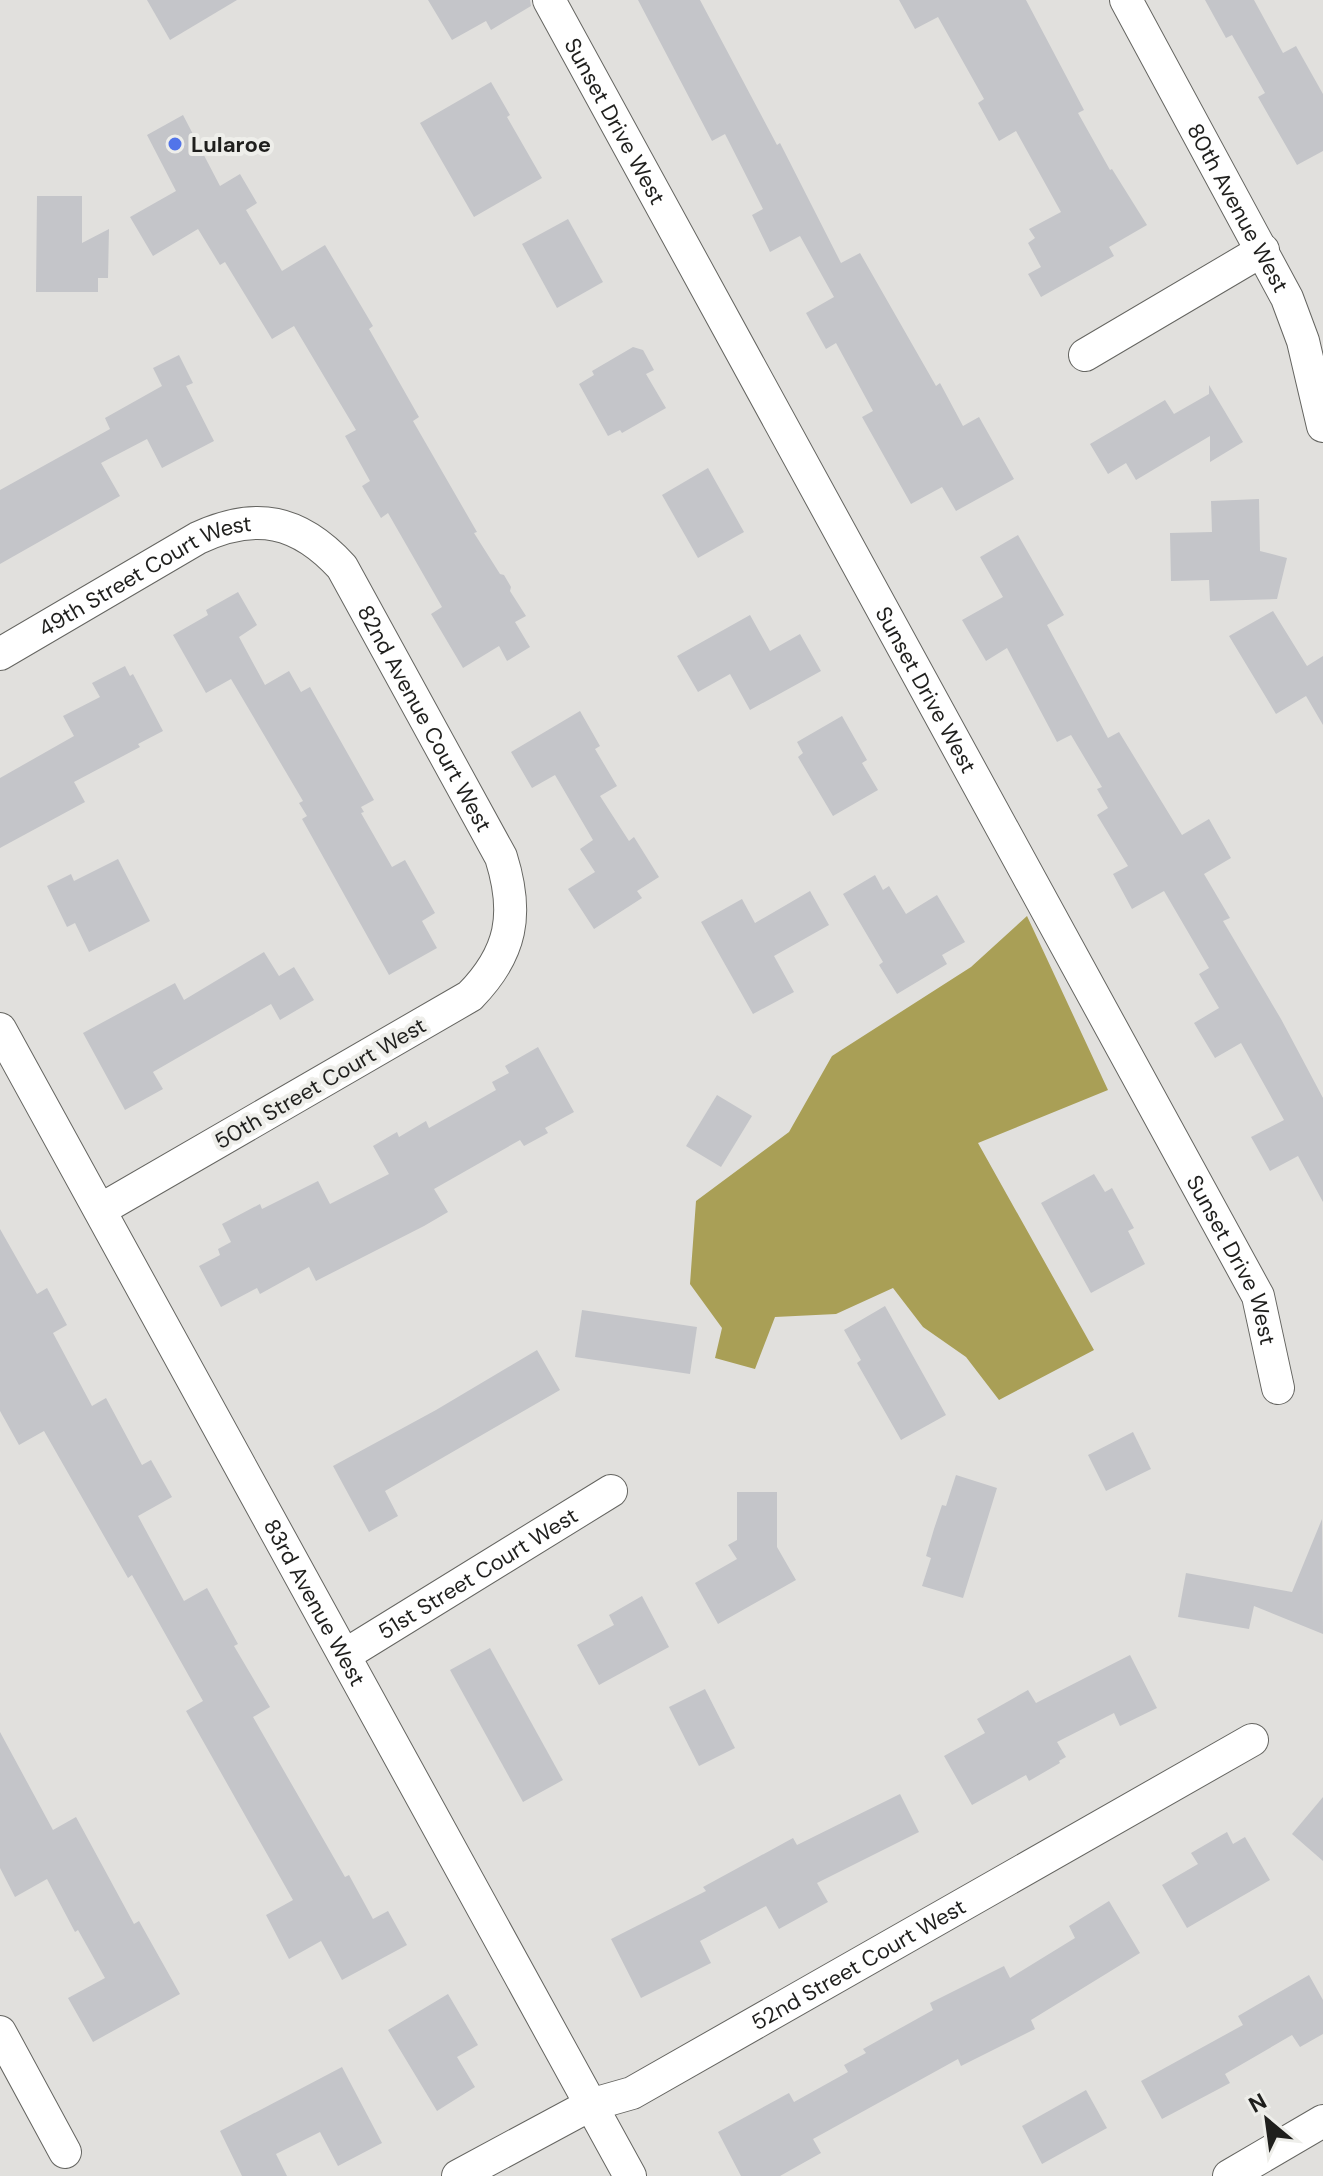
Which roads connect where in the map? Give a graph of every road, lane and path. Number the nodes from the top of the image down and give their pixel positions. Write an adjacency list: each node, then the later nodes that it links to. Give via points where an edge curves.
1 (549, 0): 11 (street, Sunset Drive West, via 1258,1296)
2 (1126, 0): 3 (street, 80th Avenue West)
3 (1263, 250): 4 (street); 5 (street, 80th Avenue West, via 1303,341)
4 (1085, 355)
5 (1323, 426)
6 (298, 531): 7 (street, 49th Street Court West, via 249,522 222,526); 8 (street, 82nd Avenue Court West, via 324,547 342,567 501,857 510,886)
7 (0, 654)
8 (510, 927): 10 (street, 50th Street Court West, via 501,956 470,996)
9 (0, 1029): 10 (street, 83rd Avenue West)
10 (100, 1210): 13 (street, 83rd Avenue West)
11 (1278, 1388)
12 (611, 1491): 13 (street, 51st Street Court West)
13 (345, 1655): 16 (street, 83rd Avenue West)
14 (1252, 1740): 16 (street, 52nd Street Court West, via 632,2093)
15 (0, 2032): 18 (street)
16 (590, 2105): 19 (street, 52nd Street Court West); 20 (street, 83rd Avenue West)
17 (1323, 2121): 21 (street)
18 (65, 2152)
19 (458, 2176)
20 (630, 2176)
21 (1229, 2176)

